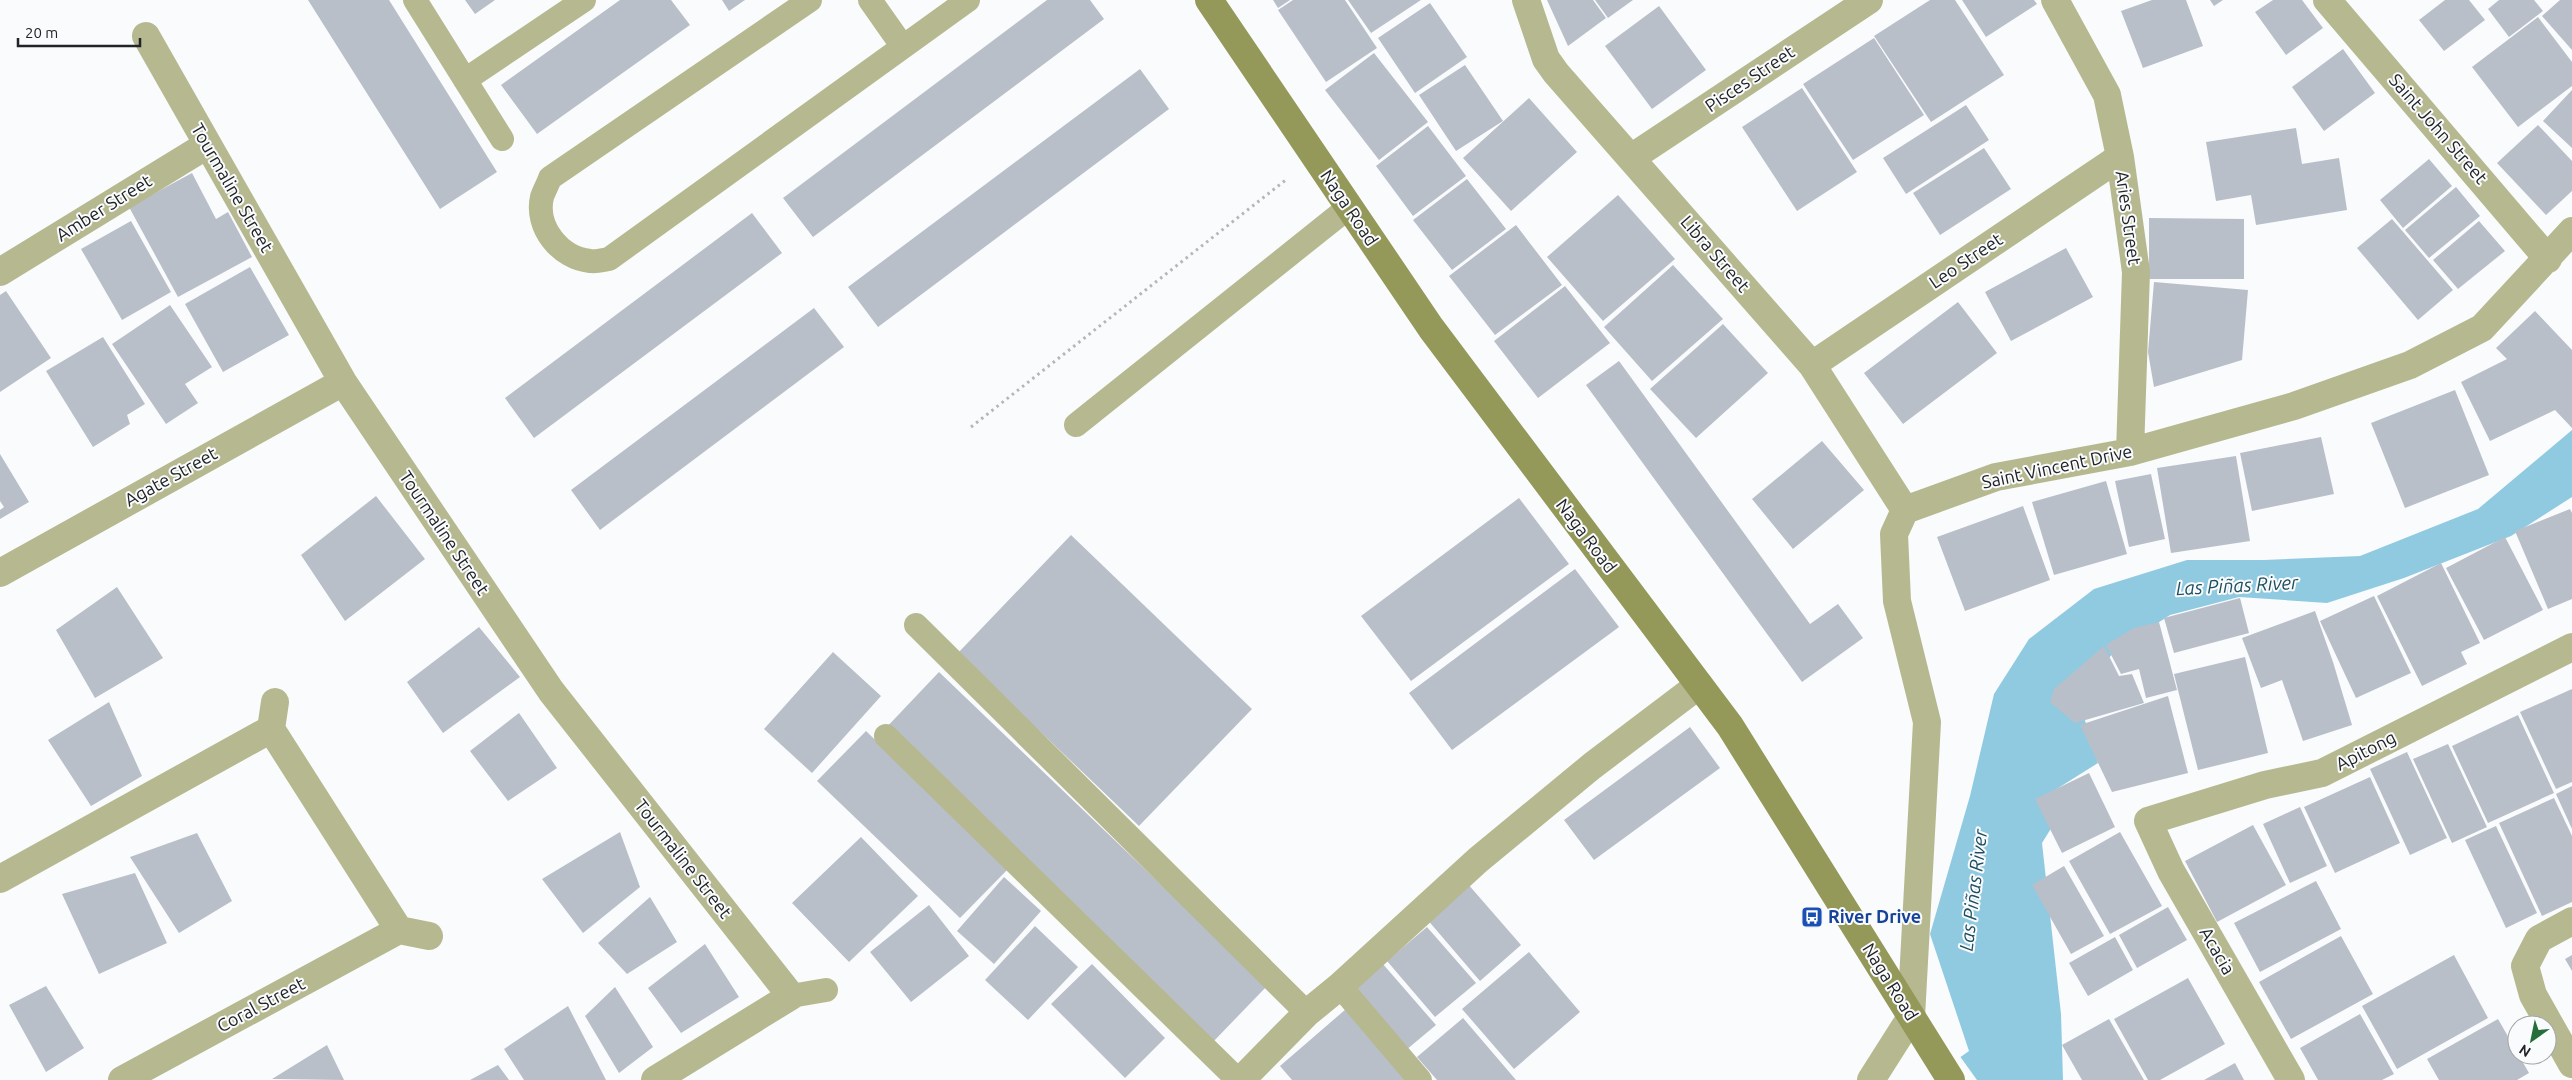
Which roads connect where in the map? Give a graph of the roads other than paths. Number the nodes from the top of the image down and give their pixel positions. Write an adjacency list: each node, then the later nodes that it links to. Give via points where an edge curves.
1 (415, 0): 13 (lane)
2 (584, 0): 13 (lane)
3 (810, 0): 12 (lane, via 550,178 542,197 542,216 550,238 568,255 590,261 609,259)
4 (870, 0): 12 (lane)
5 (968, 0): 12 (lane)
6 (1210, 0): 18 (main road, Naga Road)
7 (1526, 0): 17 (street, Libra Street, via 1546,59)
8 (1869, 0): 17 (street, Pisces Street)
9 (2055, 0): 16 (street, Aries Street, via 2107,95)
10 (2327, 0): 20 (street, Saint John Street)
11 (146, 36): 15 (street, Tourmaline Street)
12 (903, 47)
13 (465, 80): 14 (lane)
14 (502, 139)
15 (207, 145): 21 (street, Amber Street); 23 (street, Tourmaline Street)
16 (2120, 157): 22 (street, Leo Street); 25 (street, Aries Street, via 2136,272)
17 (1631, 158): 22 (street, Libra Street)
18 (1349, 207): 24 (lane); 30 (main road, Naga Road, via 1430,328)
19 (2572, 232): 20 (street, Saint Vincent Drive)
20 (2548, 259): 25 (street, Saint Vincent Drive, via 2482,328 2410,365 2294,406)
21 (0, 272)
22 (1812, 365): 26 (street, Libra Street)
23 (343, 382): 27 (street, Agate Street); 41 (street, Tourmaline Street, via 551,691)
24 (1076, 425)
25 (2130, 452): 26 (street, Saint Vincent Drive, via 1996,478)
26 (1905, 510): 43 (street, via 1894,534 1897,601 1927,722)
27 (0, 573)
28 (916, 625): 42 (lane)
29 (2572, 648): 34 (street, Apitong, via 2322,773 2265,784)
30 (1698, 685): 39 (street, via 1592,766 1478,860); 43 (main road, Naga Road, via 1730,726)
31 (275, 702): 32 (street)
32 (271, 729): 35 (street); 37 (street)
33 (886, 736): 48 (lane)
34 (2148, 821): 51 (street, Acacia, via 2171,871)
35 (0, 879)
36 (2572, 921): 44 (street, via 2539,939 2524,966 2533,995)
37 (399, 930): 38 (street); 46 (street, Coral Street)
38 (429, 936)
39 (1340, 986): 42 (street); 49 (lane)
40 (826, 990): 41 (lane)
41 (790, 996): 47 (street)
42 (1307, 1013): 48 (street)
43 (1911, 1016): 45 (main road, Naga Road); 50 (street)
44 (2572, 1064)
45 (1947, 1074)
46 (122, 1080)
47 (656, 1080)
48 (1240, 1080)
49 (1420, 1080)
50 (1871, 1080)
51 (2291, 1080)

